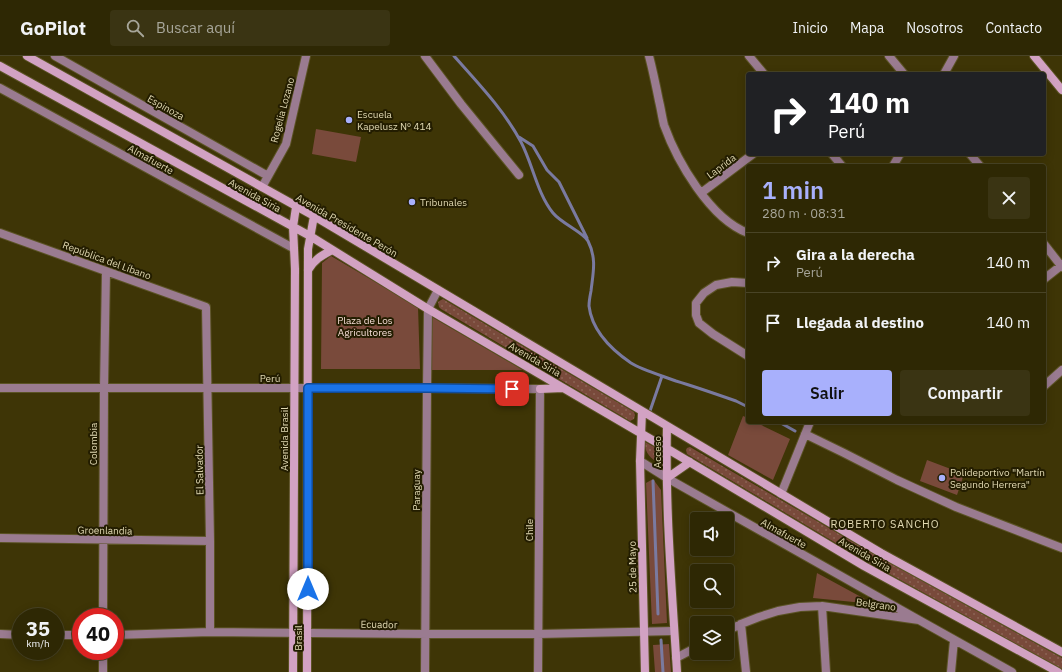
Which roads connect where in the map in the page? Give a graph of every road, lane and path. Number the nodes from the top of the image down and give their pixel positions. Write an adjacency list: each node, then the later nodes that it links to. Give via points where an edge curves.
1 (55, 56): 22 (street, Espinoza)
2 (306, 56): 22 (street, Rogelia Lozano, via 286,144)
3 (425, 56): 21 (street)
4 (649, 56): 24 (street, via 664,124 681,163)
5 (749, 56): 11 (street)
6 (889, 56): 12 (street)
7 (954, 56): 13 (street)
8 (1034, 56): 15 (main road)
9 (32, 57): 23 (main road, Avenida Presidente Perón)
10 (0, 66): 27 (main road, Avenida Siria)
11 (762, 72)
12 (902, 72)
13 (945, 72)
14 (0, 88): 32 (street, Almafuerte)
15 (1062, 90)
16 (750, 156): 24 (street, Laprida)
17 (834, 156): 19 (street)
18 (972, 156): 20 (street)
19 (840, 164)
20 (978, 164)
21 (519, 175)
22 (268, 176): 23 (street, Rogelia Lozano)
23 (262, 187): 25 (main road, Avenida Presidente Perón)
24 (702, 193): 28 (street, via 716,211)
25 (296, 207): 26 (main road, Avenida Presidente Perón); 27 (main road, Avenida Brasil)
26 (314, 216): 30 (main road); 39 (main road, Avenida Presidente Perón)
27 (293, 226): 30 (main road, Avenida Siria); 32 (main road, Avenida Brasil)
28 (746, 232)
29 (0, 233): 36 (street, República del Líbano)
30 (310, 236): 33 (main road, Avenida Siria); 35 (main road)
31 (1046, 246): 34 (street)
32 (293, 248): 48 (main road, Avenida Brasil)
33 (332, 250): 35 (main road, via 319,257); 41 (main road, Avenida Siria)
34 (1062, 266): 37 (street)
35 (308, 270): 49 (main road)
36 (106, 271): 40 (street, República del Líbano); 46 (street, Colombia)
37 (1046, 278)
38 (746, 283): 42 (street, via 716,285 704,293 696,303 699,323)
39 (438, 290): 41 (street); 53 (main road, Avenida Presidente Perón)
40 (206, 307): 47 (street, El Salvador)
41 (428, 309): 50 (street, Paraguay); 51 (main road, Avenida Siria)
42 (746, 355)
43 (1062, 370): 44 (street)
44 (1046, 384)
45 (0, 388): 46 (street, Perú)
46 (104, 388): 47 (street, Perú); 65 (street, Colombia)
47 (208, 388): 48 (street, Perú); 66 (street, El Salvador)
48 (294, 388): 49 (street, Perú); 74 (main road, Avenida Brasil)
49 (308, 388): 50 (street, Perú); 77 (main road, Brasil)
50 (427, 388): 52 (street, Perú); 80 (street, Paraguay)
51 (563, 388): 52 (main road); 57 (main road, Avenida Siria)
52 (540, 389): 81 (street, Chile)
53 (642, 412): 54 (main road, Avenida Presidente Perón); 57 (main road, Acceso)
54 (653, 418): 56 (main road, Avenida Siria)
55 (809, 424): 58 (street)
56 (667, 426): 59 (main road, Acceso); 63 (main road, Avenida Siria)
57 (641, 434): 59 (main road, Avenida Siria); 60 (main road, Acceso)
58 (805, 434): 63 (street); 67 (street, via 956,507)
59 (666, 448): 61 (main road, Avenida Siria); 62 (main road, Acceso)
60 (640, 461): 62 (street, Almafuerte); 75 (main road, 25 de Mayo)
61 (690, 462): 62 (main road); 99 (main road, Avenida Siria, via 864,566)
62 (667, 478): 70 (street, Almafuerte); 76 (main road)
63 (781, 494): 85 (main road, Avenida Siria, via 881,553)
64 (0, 538): 65 (street, Groenlandia)
65 (103, 540): 66 (street, Groenlandia); 69 (street, Colombia)
66 (210, 541): 73 (street, El Salvador)
67 (1062, 548)
68 (822, 606): 70 (street, Belgrano); 71 (street, Belgrano, via 778,611); 96 (street)
69 (102, 608)
70 (919, 620): 83 (street, Belgrano)
71 (741, 624): 72 (street, Belgrano); 95 (street)
72 (734, 628)
73 (210, 632): 74 (street, Ecuador); 79 (street, Ecuador)
74 (293, 632): 77 (street, Ecuador); 89 (main road, Avenida Brasil)
75 (643, 632): 76 (street, Ecuador); 81 (street, Ecuador); 93 (main road, 25 de Mayo)
76 (670, 632): 86 (main road)
77 (308, 633): 80 (street, Ecuador); 90 (main road, Brasil)
78 (0, 634): 82 (street)
79 (124, 634)
80 (426, 634): 81 (street, Ecuador); 91 (street, Paraguay)
81 (538, 634): 92 (street, Chile)
82 (12, 635)
83 (954, 640): 97 (street); 98 (street, Belgrano)
84 (690, 651): 86 (street)
85 (1062, 652)
86 (676, 658): 94 (main road)
87 (103, 660): 88 (street)
88 (103, 672)
89 (293, 672)
90 (307, 672)
91 (426, 672)
92 (538, 672)
93 (645, 672)
94 (677, 672)
95 (746, 672)
96 (826, 672)
97 (951, 672)
98 (1012, 672)
99 (1058, 672)

